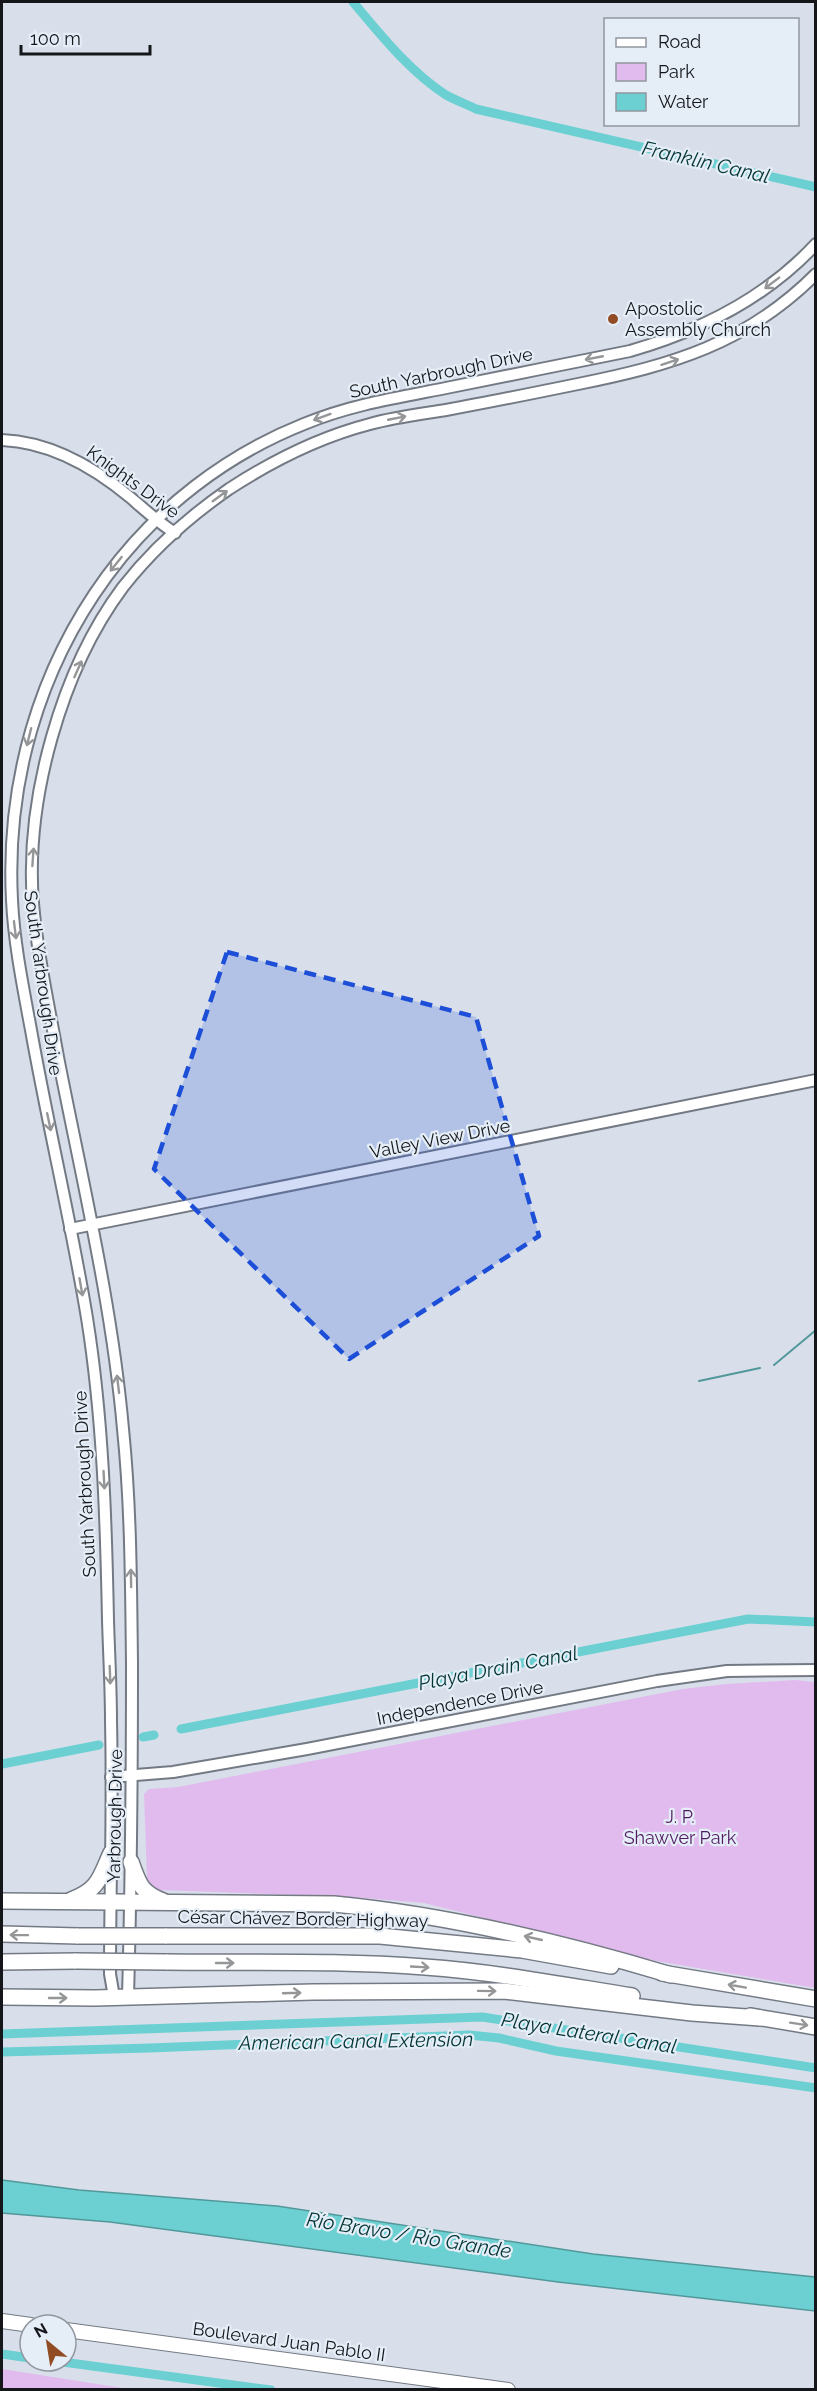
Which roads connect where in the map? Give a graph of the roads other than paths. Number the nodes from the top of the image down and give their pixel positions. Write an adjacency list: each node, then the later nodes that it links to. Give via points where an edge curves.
1 (816, 244): 4 (main road, South Yarbrough Drive, one-way to 4, via 770,285 693,330 630,351 400,395 334,413 280,434 198,484)
2 (816, 274): 5 (main road, South Yarbrough Drive, one-way to 2, via 227,491 320,441 401,417 491,402 668,363 735,335)
3 (2, 440): 4 (main road, Knights Drive, via 50,449 82,462)
4 (155, 521): 5 (main road, Knights Drive); 8 (main road, South Yarbrough Drive, one-way to 8, via 96,591 54,666 33,719 15,816 12,893 17,945)
5 (175, 533): 7 (main road, South Yarbrough Drive, one-way to 5, via 32,900 35,830 50,749 82,660 122,590)
6 (816, 1080): 7 (main road, Valley View Drive)
7 (91, 1226): 8 (main road, Valley View Drive); 9 (main road, South Yarbrough Drive, one-way to 7, via 124,1430 108,1310)
8 (70, 1229): 12 (main road, South Yarbrough Drive, one-way to 12, via 102,1434)
9 (132, 1637): 11 (main road, Yarbrough Drive)
10 (816, 1670): 11 (main road, Independence Drive, via 727,1671 657,1681 308,1749 173,1773)
11 (132, 1775): 12 (main road, Independence Drive); 14 (main road, Yarbrough Drive)
12 (111, 1777): 13 (main road, South Yarbrough Drive)
13 (111, 1853): 16 (highway, via 93,1889); 17 (main road, South Yarbrough Drive)
14 (132, 1862): 18 (main road, Yarbrough Drive); 19 (highway, via 144,1891)
15 (2, 1902): 16 (highway)
16 (66, 1902): 17 (highway)
17 (110, 1902): 18 (highway); 24 (main road, South Yarbrough Drive, via 110,1974)
18 (130, 1902): 19 (highway); 24 (main road, Yarbrough Drive)
19 (168, 1903): 22 (highway, one-way to 19, via 602,1954 430,1916 334,1904)
20 (2, 1934): 22 (highway, César Chávez Border Highway, one-way to 20, bridge, via 511,1948 401,1937)
21 (2, 1962): 26 (highway, one-way to 26, bridge, via 345,1963 458,1970 559,1983)
22 (671, 1975): 25 (highway, César Chávez Border Highway, one-way to 22)
23 (2, 1997): 24 (highway, one-way to 24)
24 (121, 1997): 26 (highway, one-way to 26, via 504,1991)
25 (816, 1999)
26 (760, 2018): 27 (highway, one-way to 27)
27 (816, 2027)
28 (2, 2321): 29 (highway)
29 (18, 2323)
30 (78, 2332): 31 (highway, Boulevard Juan Pablo II)
31 (508, 2390)

